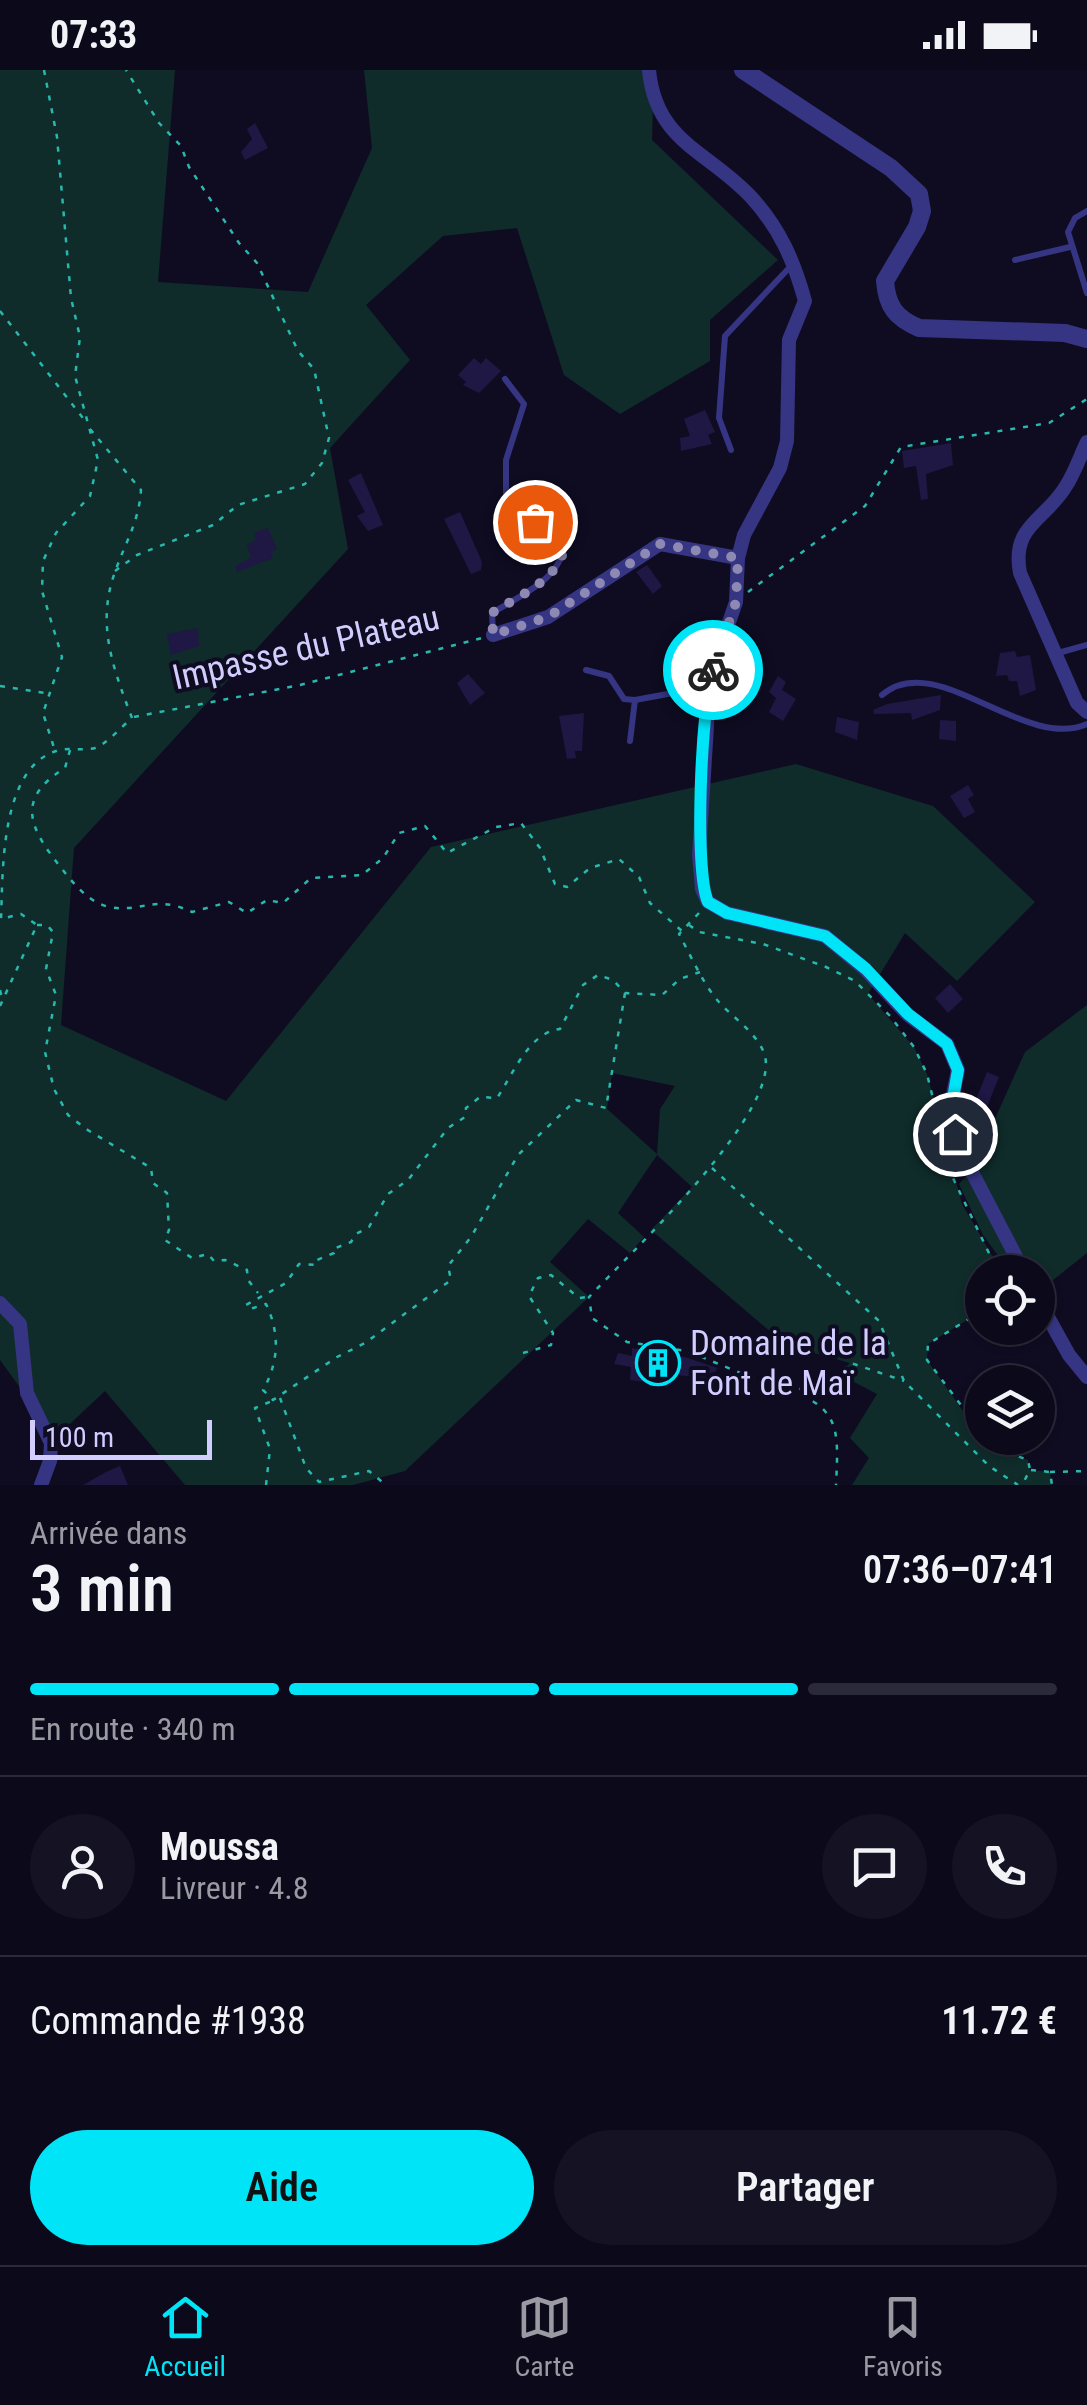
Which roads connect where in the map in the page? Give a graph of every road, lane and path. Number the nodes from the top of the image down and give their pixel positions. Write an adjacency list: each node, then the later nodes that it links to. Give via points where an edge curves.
1 (44, 70): 14 (path, via 80,337 75,376)
2 (126, 70): 18 (path, via 257,264 298,351 314,370 330,438 322,463 304,484 238,504 212,525 137,554)
3 (649, 70): 8 (street, via 665,125 750,196)
4 (743, 70): 11 (street, via 919,194 917,227 884,281 892,312 903,321 919,328)
5 (1087, 211): 6 (lane, via 1068,232)
6 (1070, 247): 7 (lane); 9 (lane)
7 (1014, 260)
8 (794, 262): 16 (lane, via 725,336 719,418); 17 (street, via 805,301 789,340 787,441)
9 (1087, 293)
10 (0, 311): 14 (path)
11 (1087, 339)
12 (505, 379): 20 (lane, Impasse du Plateau, via 524,404 506,460 506,508 560,530 566,540 554,574 492,613)
13 (1087, 399): 19 (path, via 1049,423 901,447 866,506)
14 (89, 427): 18 (path, via 141,490 140,518); 26 (path, via 96,480 43,561 42,591 62,657)
15 (1087, 442): 22 (street, via 1067,485 1028,527 1016,555)
16 (731, 450)
17 (738, 558): 19 (street); 20 (street, Impasse du Plateau, via 660,544 548,617)
18 (115, 571): 30 (path, via 103,613)
19 (736, 602): 24 (street)
20 (493, 635): 30 (path, Impasse du Plateau, via 300,685)
21 (1087, 645): 22 (lane)
22 (1057, 653): 29 (street)
23 (586, 670): 28 (lane, via 609,676 624,699)
24 (710, 678): 28 (lane, via 700,688); 35 (street, via 698,855)
25 (0, 686): 26 (path)
26 (46, 694): 34 (path, via 43,712)
27 (882, 695): 31 (lane, via 900,685 938,685 1016,718 1067,729)
28 (635, 700): 32 (lane)
29 (1087, 712)
30 (132, 718): 33 (path, via 98,747)
31 (1087, 724)
32 (630, 740)
33 (70, 750): 34 (path); 39 (path, via 65,768 33,800 32,828 79,891 110,907 169,901 192,912 229,902 247,913 266,900 283,903 312,878 362,875 399,833 425,826 447,854 496,827 521,823 555,884 568,886 590,868 619,860)
34 (55, 751): 36 (path, via 25,772 16,789 3,846)
35 (708, 902): 37 (path); 47 (street, via 727,913 825,936 947,1044 958,1070 952,1104 961,1150)
36 (1, 921): 38 (path, via 21,914)
37 (688, 924): 39 (path); 46 (path, via 826,967 855,981 890,1016 927,1074 952,1176)
38 (38, 925): 43 (path); 48 (path, via 53,932 46,969 56,995 45,1052 60,1102 86,1130 151,1168 170,1206 165,1240 192,1258 208,1254 247,1270)
39 (682, 931): 40 (path)
40 (700, 972): 42 (path, via 662,996); 45 (path, via 764,1053 765,1079 755,1109)
41 (0, 990): 43 (path)
42 (625, 993): 48 (path, via 598,976 583,985 560,1029 549,1030 525,1052 497,1098 480,1097 466,1108 408,1180 388,1194 369,1228 316,1265 299,1264 286,1283); 58 (path, via 606,1108 576,1100 534,1136 448,1266 451,1280)
43 (2, 1000): 44 (path)
44 (0, 1006)
45 (710, 1167): 49 (path); 55 (path, via 879,1321)
46 (990, 1255)
47 (1015, 1255)
48 (259, 1294): 60 (path, via 246,1305 266,1304 272,1316 278,1341 274,1372 263,1390)
49 (589, 1297): 53 (path, via 579,1298 551,1275 538,1278 530,1296 553,1333 551,1345); 56 (path, via 592,1318 618,1339 687,1351)
50 (0, 1303): 66 (street, via 20,1324 26,1394 51,1443)
51 (965, 1321): 61 (path, via 928,1344 927,1360)
52 (1055, 1331): 54 (street)
53 (523, 1352)
54 (1087, 1377)
55 (904, 1381): 57 (path, via 852,1363 819,1392); 70 (path, via 989,1466)
56 (765, 1383): 57 (path); 59 (path)
57 (803, 1389): 59 (path)
58 (280, 1396): 60 (path); 68 (path, via 306,1468 319,1482 369,1471)
59 (810, 1398): 69 (path, via 837,1430)
60 (274, 1400): 67 (path, via 255,1408 270,1448)
61 (965, 1410)
62 (1015, 1455): 63 (path, via 1028,1460)
63 (1030, 1470): 65 (path); 70 (path)
64 (1087, 1471): 65 (path)
65 (1050, 1472): 71 (path)
66 (41, 1485)
67 (266, 1485)
68 (386, 1485)
69 (836, 1485)
70 (1020, 1485)
71 (1052, 1485)

